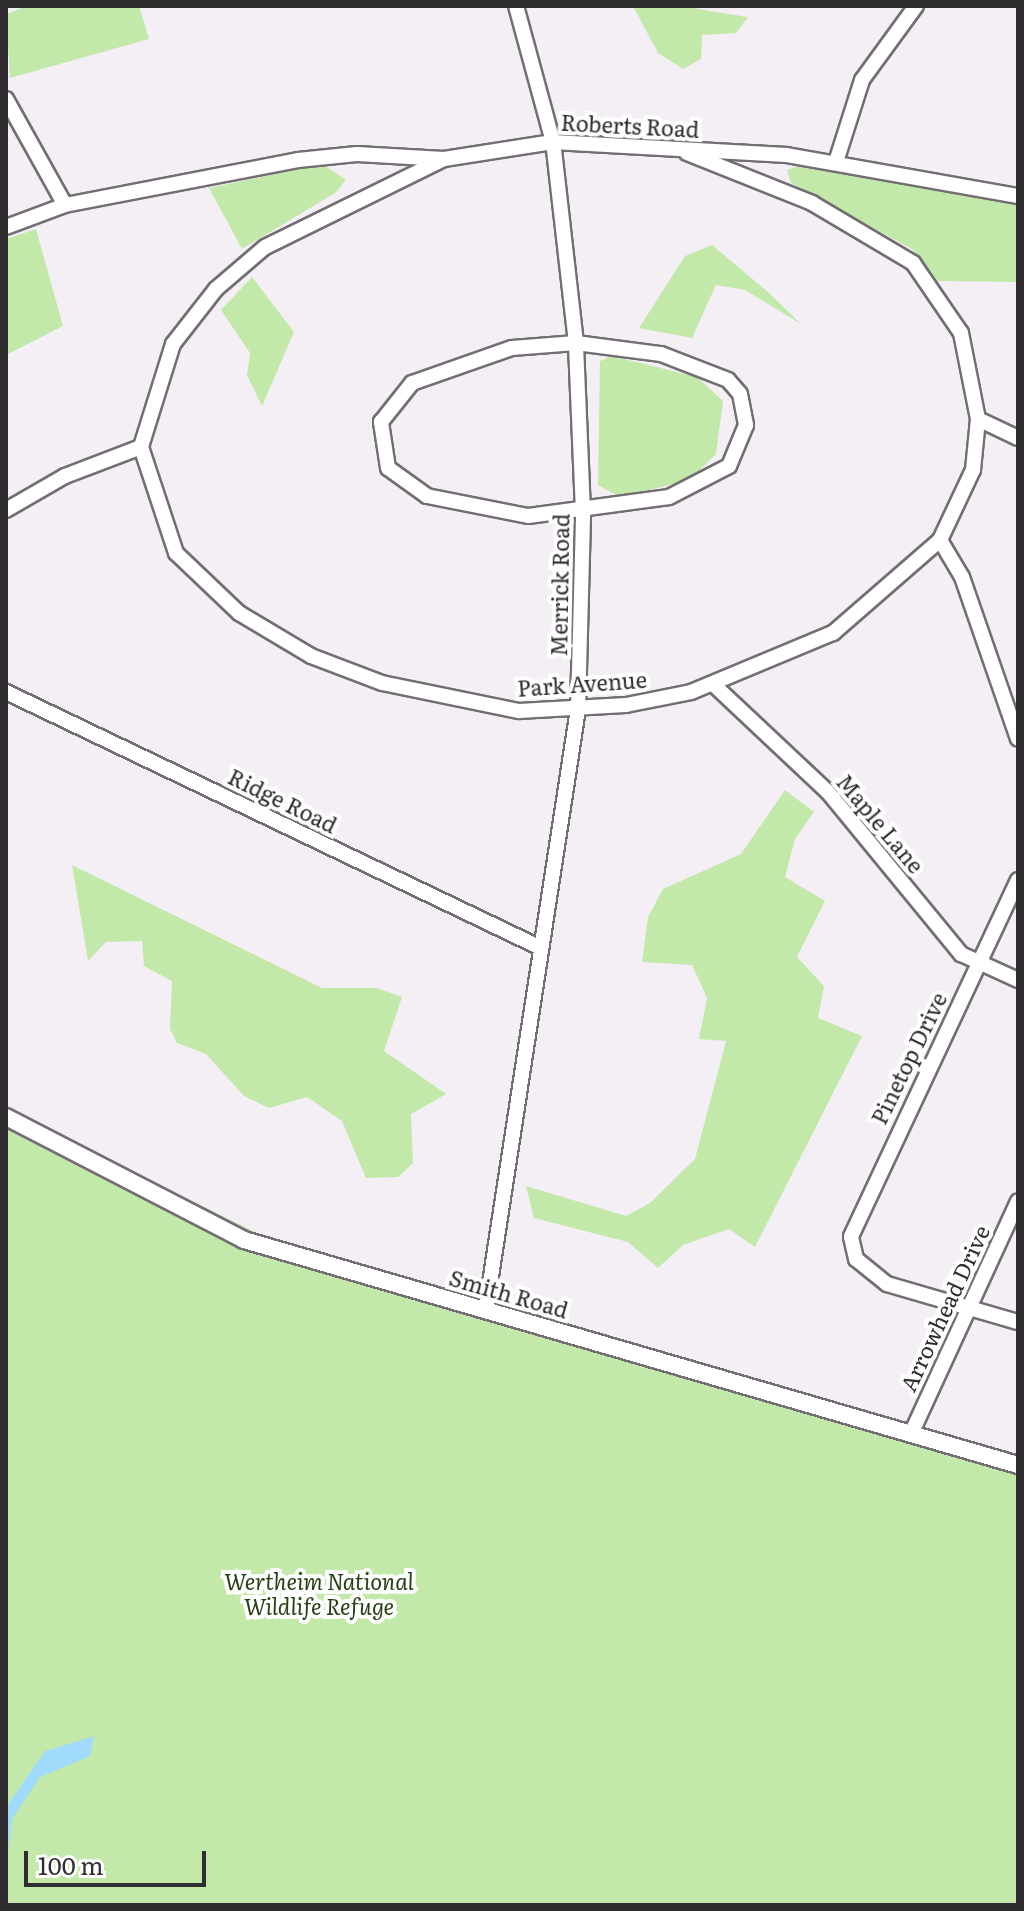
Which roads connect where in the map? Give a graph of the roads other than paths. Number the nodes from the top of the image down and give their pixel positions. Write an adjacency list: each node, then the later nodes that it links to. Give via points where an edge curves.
1 (516, 6): 4 (street, Merrick Road)
2 (916, 6): 7 (street, via 862,80)
3 (6, 99): 9 (street)
4 (553, 142): 5 (street, Roberts Road); 6 (street, Roberts Road); 11 (street, Merrick Road)
5 (687, 153): 7 (street, Roberts Road); 12 (street, Park Avenue, via 812,203 913,263 961,333)
6 (444, 159): 9 (street, Roberts Road, via 357,154 298,160); 14 (street, via 265,247 216,289 173,344)
7 (836, 162): 8 (street, Roberts Road)
8 (1018, 196)
9 (65, 205): 10 (street, Roberts Road)
10 (6, 227)
11 (576, 343): 16 (street, Merrick Road); 16 (street, via 661,354 710,371 740,394 746,425 735,458 709,481 669,497); 16 (street, via 512,348 412,383 391,402 380,447 388,468 427,496 515,514)
12 (978, 419): 13 (street); 17 (street, Park Avenue, via 973,470)
13 (1018, 438)
14 (141, 447): 15 (street, via 65,476); 20 (street, Park Avenue, via 176,553 272,635 339,668 447,702)
15 (6, 510)
16 (583, 512): 20 (street, Merrick Road)
17 (940, 540): 18 (street, Park Avenue, via 833,633); 21 (street, via 962,577)
18 (714, 685): 20 (street, Park Avenue); 24 (street, Maple Lane, via 828,792 961,954)
19 (6, 692): 23 (street, Ridge Road)
20 (578, 709): 23 (street, Merrick Road)
21 (1018, 739)
22 (1018, 880): 24 (street, Pinetop Drive)
23 (541, 948): 29 (street, Merrick Road)
24 (979, 963): 25 (street, Maple Lane); 28 (street, Pinetop Drive, via 861,1202 851,1237 856,1259 887,1284)
25 (1018, 980)
26 (6, 1117): 29 (street, Smith Road, via 244,1240)
27 (1018, 1201): 28 (street, Arrowhead Drive)
28 (968, 1308): 30 (street); 31 (street, Arrowhead Drive)
29 (486, 1309): 31 (street, Smith Road)
30 (1018, 1322)
31 (911, 1434): 32 (street, Smith Road)
32 (1018, 1465)

